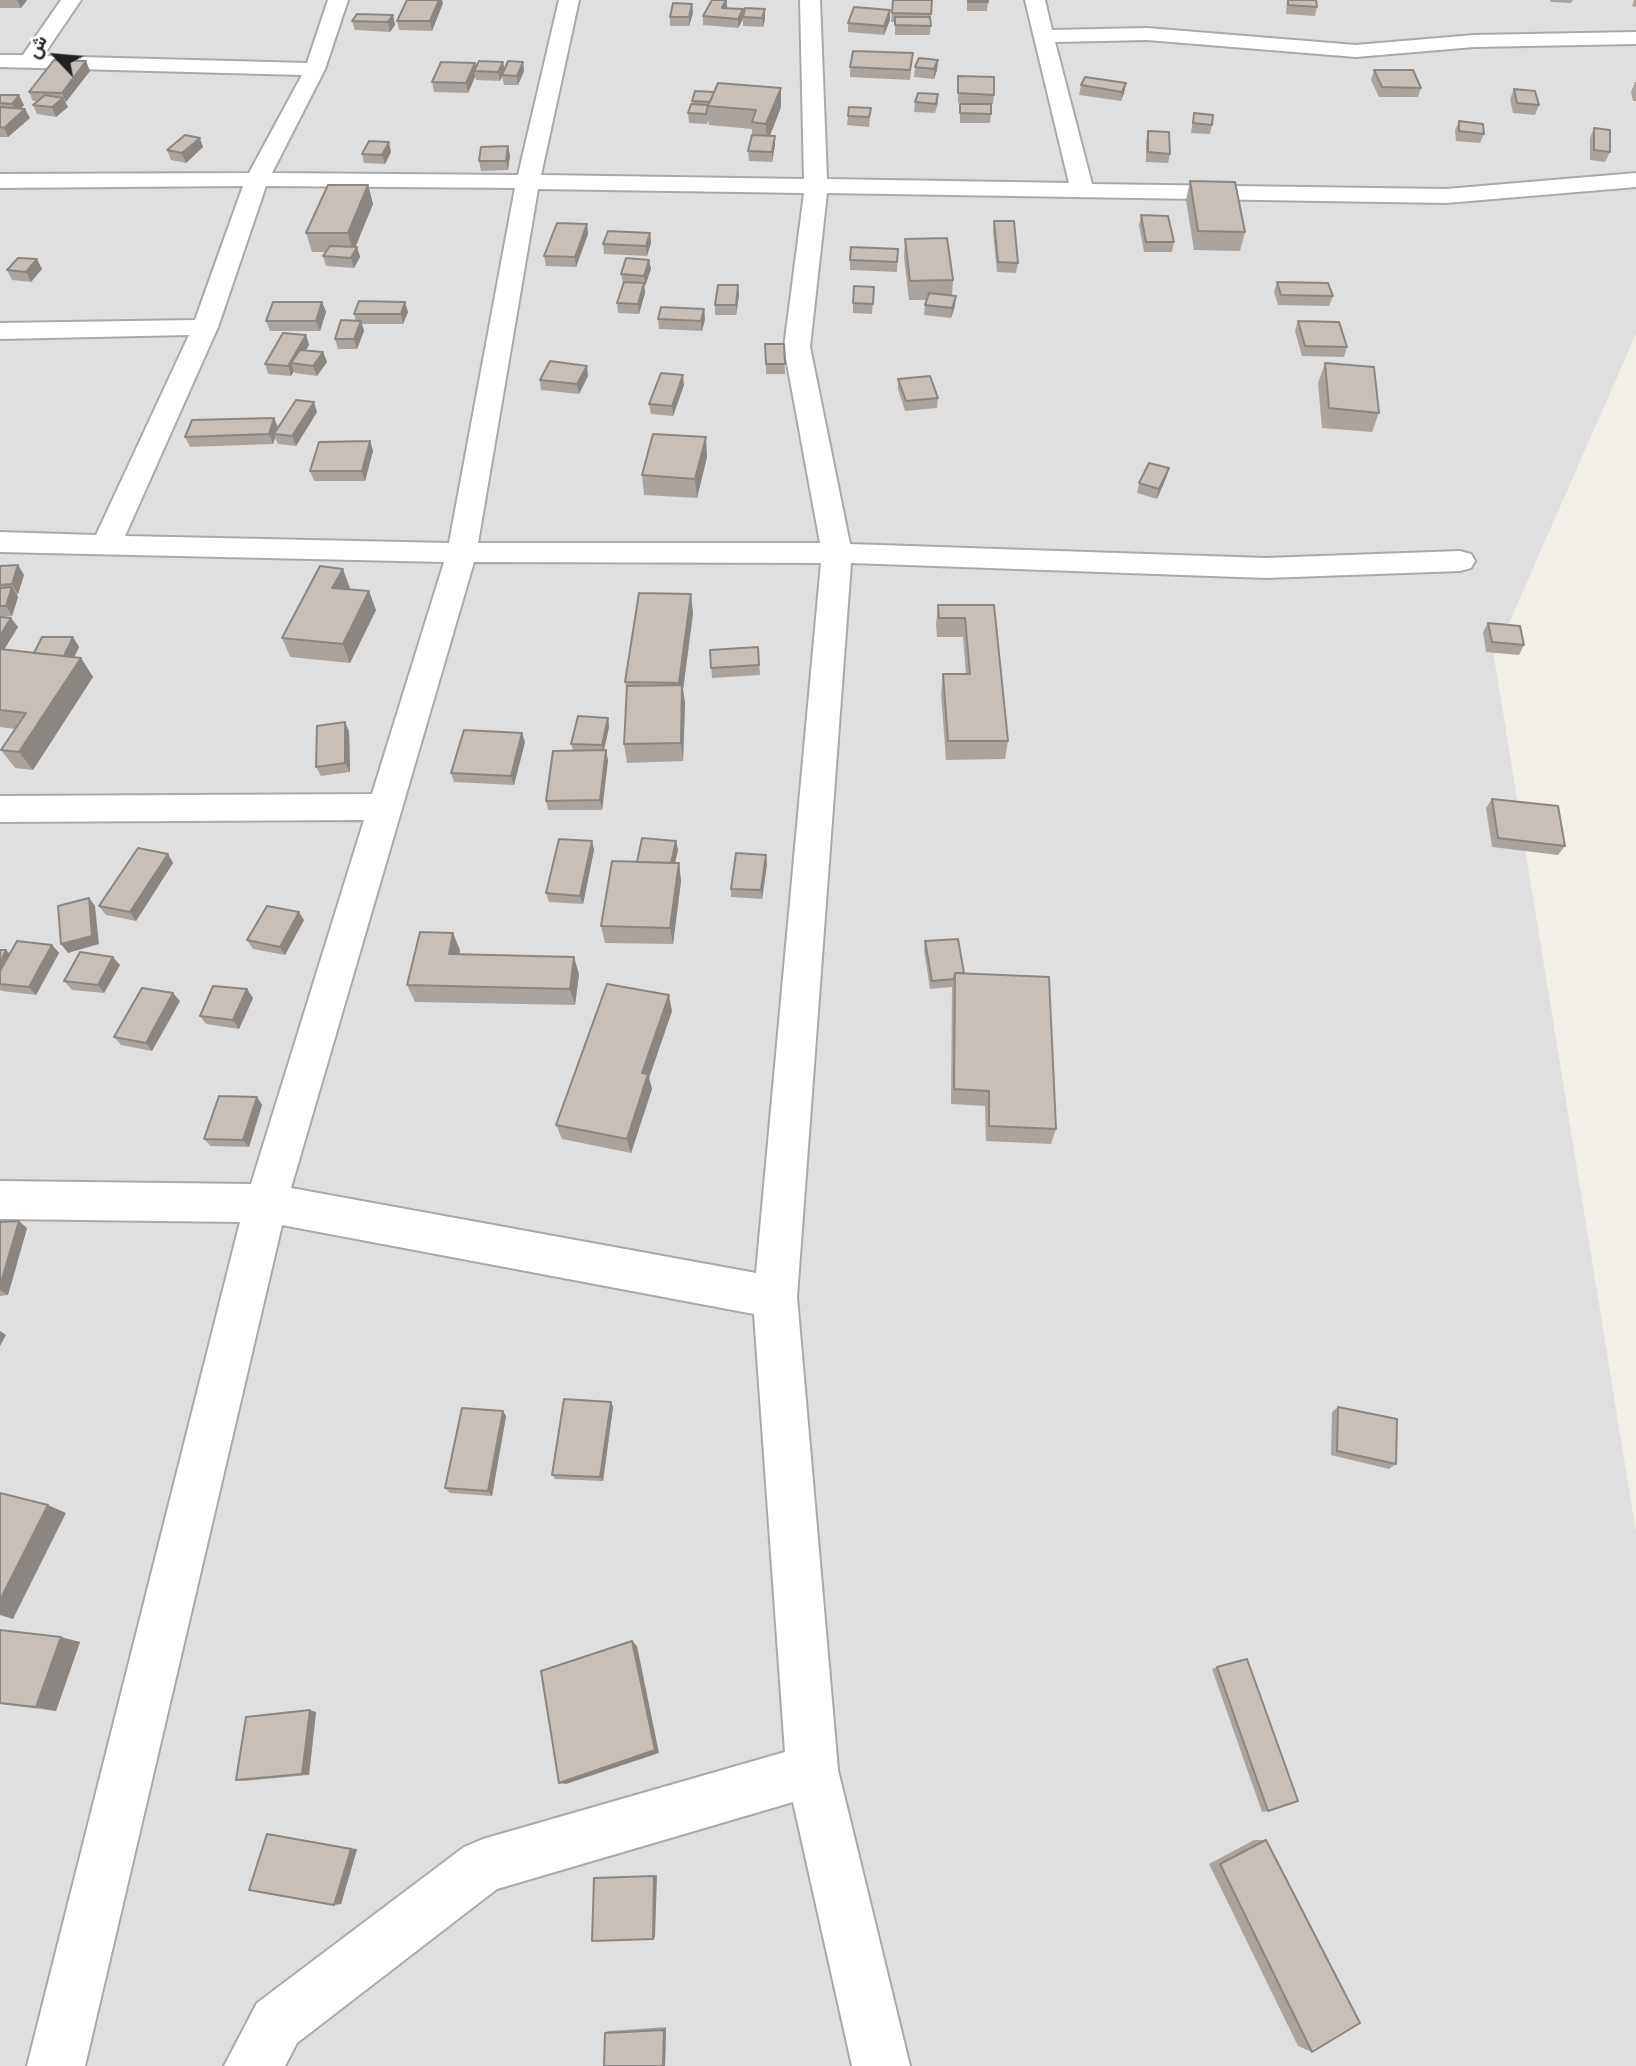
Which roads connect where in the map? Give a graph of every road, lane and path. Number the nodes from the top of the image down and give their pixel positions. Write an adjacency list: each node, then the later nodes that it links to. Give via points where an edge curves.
1 (71, 0): 9 (street)
2 (338, 0): 10 (street)
3 (569, 0): 14 (street)
4 (810, 0): 15 (street)
5 (1035, 0): 6 (street)
6 (1044, 36): 7 (street, via 1147,34 1356,51 1474,41); 16 (street)
7 (1636, 38)
8 (0, 61): 9 (street)
9 (29, 62): 10 (street)
10 (315, 69): 11 (street)
11 (257, 180): 13 (street); 14 (street); 17 (street)
12 (1636, 180): 16 (street, via 1446,196)
13 (0, 181)
14 (528, 182): 15 (street); 21 (street)
15 (816, 188): 16 (street); 22 (street, via 797,347)
16 (1082, 191)
17 (205, 327): 18 (street); 20 (street)
18 (0, 331)
19 (0, 542): 20 (street)
20 (106, 545): 21 (street)
21 (462, 552): 22 (street); 24 (street)
22 (837, 553): 23 (street, via 1266,569); 28 (street)
23 (1461, 561)
24 (385, 807): 25 (street); 27 (street)
25 (0, 809)
26 (0, 1200): 27 (street)
27 (266, 1203): 28 (street); 30 (street)
28 (775, 1297): 29 (street)
29 (812, 1770): 31 (street, via 483,1866 277,2023); 32 (street)
30 (56, 2066)
31 (253, 2066)
32 (881, 2066)

